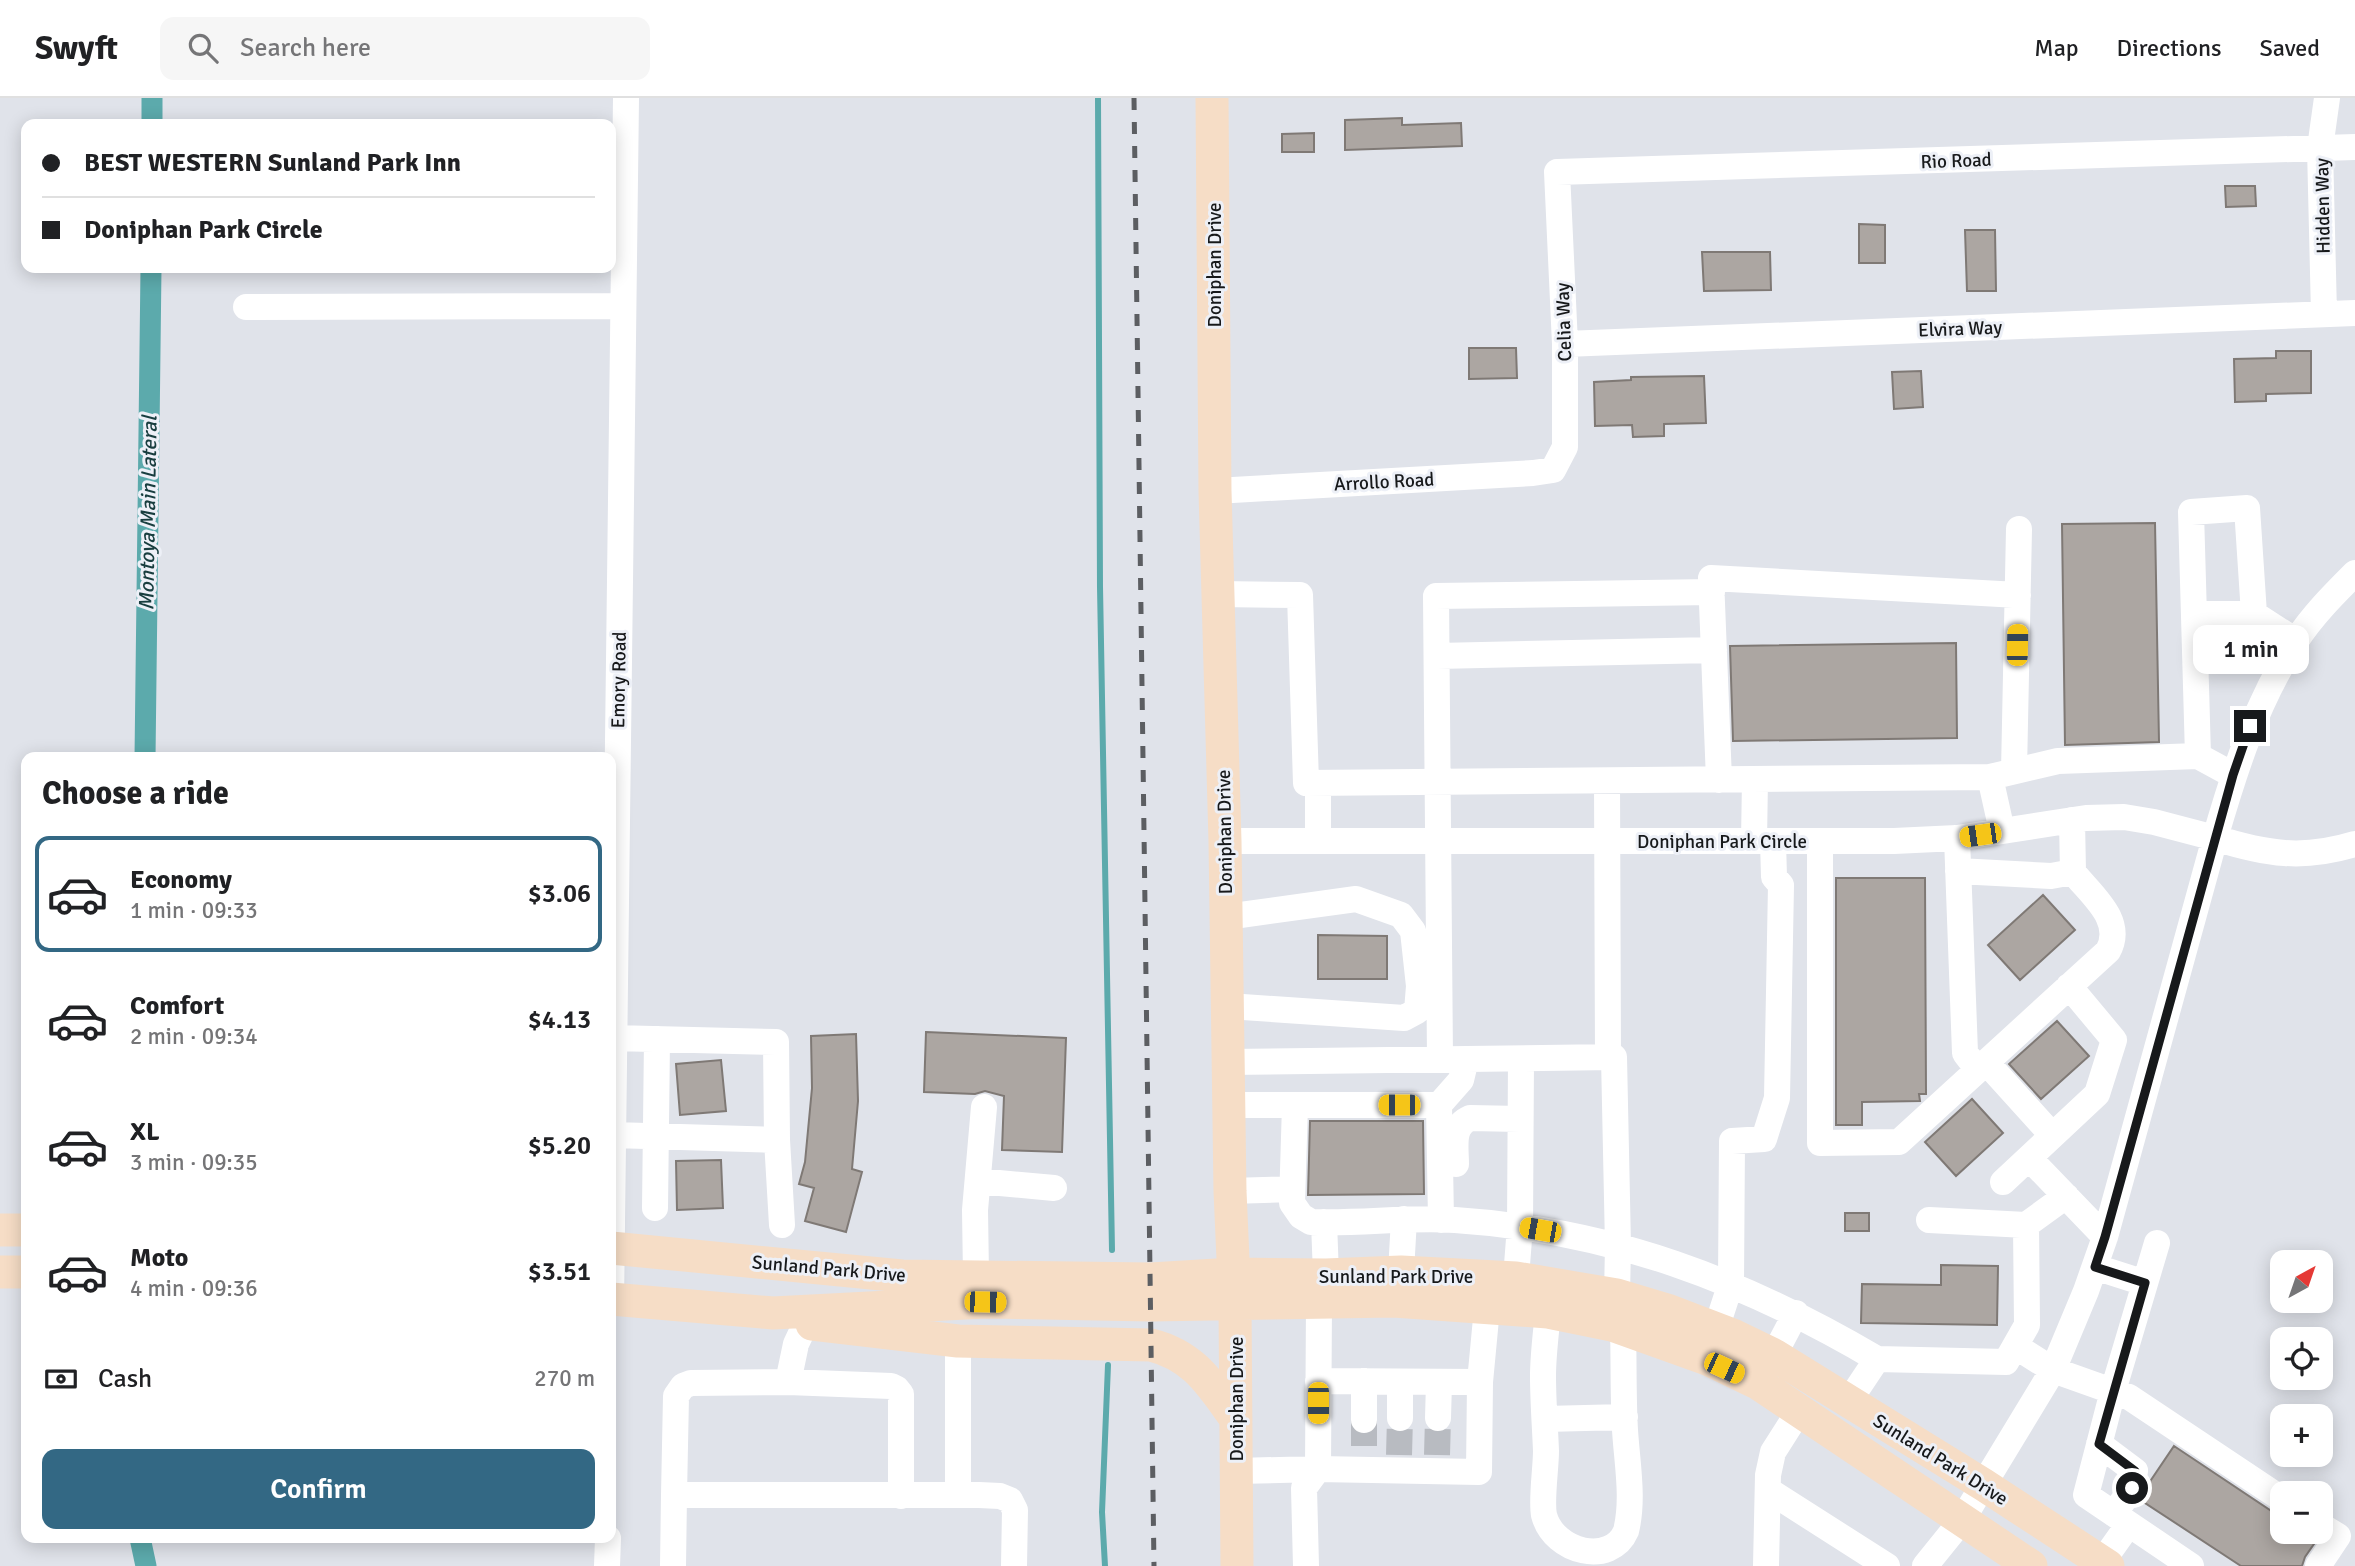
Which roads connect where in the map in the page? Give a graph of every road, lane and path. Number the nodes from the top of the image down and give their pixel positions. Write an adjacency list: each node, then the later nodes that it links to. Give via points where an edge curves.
1 (626, 98): 7 (street, Emory Road)
2 (1212, 98): 13 (main road, Doniphan Drive)
3 (2327, 98): 5 (street, Hidden Way)
4 (2355, 147): 5 (street, Rio Road)
5 (2320, 148): 6 (street, Rio Road); 10 (street, Hidden Way)
6 (1557, 172): 11 (street, Celia Way)
7 (623, 306): 8 (street); 32 (street, Emory Road)
8 (246, 307)
9 (2355, 313): 10 (street, Elvira Way)
10 (2324, 314): 11 (street, Elvira Way)
11 (1565, 344): 12 (street, Celia Way, via 1565,447)
12 (1553, 470): 13 (street, Arrollo Road)
13 (1215, 491): 17 (main road, Doniphan Drive)
14 (2019, 529): 18 (street)
15 (2355, 573): 21 (street)
16 (1712, 592): 18 (street, via 1711,578); 22 (street); 23 (street, via 1436,596)
17 (1218, 594): 30 (street, via 1300,595 1306,783); 37 (main road, Doniphan Drive)
18 (2018, 595): 25 (street)
19 (2194, 614): 20 (street); 20 (street, via 2191,512 2247,508); 24 (street)
20 (2254, 614): 21 (street)
21 (2296, 641): 26 (street, via 2250,726)
22 (1714, 650): 23 (street); 28 (street)
23 (1437, 656): 31 (street)
24 (2198, 756): 25 (street, via 2058,761); 26 (street)
25 (2002, 774): 27 (street); 34 (street)
26 (2233, 775): 36 (street)
27 (1755, 779): 28 (street); 41 (street)
28 (1719, 780): 29 (street)
29 (1607, 781): 31 (street); 40 (street)
30 (1318, 783): 31 (street); 38 (street)
31 (1437, 783): 39 (street)
32 (616, 818)
33 (2072, 820): 34 (street, Doniphan Park Circle); 36 (street, Doniphan Park Circle, via 2124,817); 45 (street)
34 (2002, 831): 35 (street, Doniphan Park Circle)
35 (1957, 838): 42 (street, Doniphan Park Circle); 44 (street)
36 (2215, 838): 43 (street, Doniphan Park Circle, via 2291,855); 55 (street)
37 (1225, 841): 38 (street, Doniphan Park Circle); 48 (main road, Doniphan Drive)
38 (1318, 841): 39 (street, Doniphan Park Circle)
39 (1437, 841): 40 (street, Doniphan Park Circle); 46 (street)
40 (1606, 841): 41 (street, Doniphan Park Circle); 56 (street)
41 (1763, 841): 42 (street, Doniphan Park Circle); 100 (street, via 1781,885 1777,1098 1764,1139 1732,1141)
42 (1820, 841): 62 (street, via 1820,1143 1899,1142)
43 (2355, 844)
44 (1958, 871): 45 (street, via 2051,876); 62 (street, via 1965,1053)
45 (2073, 872): 49 (street, via 2112,919 2113,942)
46 (1438, 909): 47 (street); 51 (street)
47 (1401, 915): 48 (street, via 1356,899); 51 (street, via 1412,931)
48 (1226, 917): 50 (main road, Doniphan Drive)
49 (2069, 986): 54 (street); 62 (street)
50 (1228, 1006): 51 (street); 61 (main road, Doniphan Drive)
51 (1420, 1014): 57 (street); 59 (street)
52 (616, 1038): 53 (street)
53 (657, 1039): 71 (street); 72 (street, via 776,1042)
54 (2114, 1040): 55 (street); 70 (street, via 2097,1094)
55 (2156, 1052): 90 (street)
56 (1608, 1058): 58 (street); 92 (street, via 1614,1058)
57 (1453, 1059): 58 (street); 59 (street); 66 (street, via 1461,1080)
58 (1521, 1059): 68 (street)
59 (1404, 1060): 60 (street); 65 (street)
60 (1318, 1061): 61 (street); 64 (street)
61 (1228, 1062): 63 (main road, Doniphan Drive)
62 (1982, 1066): 70 (street)
63 (1229, 1105): 64 (street); 78 (main road, Doniphan Drive)
64 (1307, 1105): 65 (street); 77 (street)
65 (1399, 1105): 66 (street)
66 (1438, 1105): 82 (street)
67 (984, 1107): 74 (street)
68 (1520, 1119): 82 (street, via 1471,1118 1459,1126); 87 (street)
69 (616, 1135): 71 (street)
70 (2052, 1135): 73 (street)
71 (655, 1137): 72 (street); 80 (street)
72 (777, 1140): 85 (street)
73 (2029, 1158): 75 (street); 79 (street)
74 (978, 1181): 76 (street); 98 (street)
75 (2003, 1182)
76 (1054, 1188)
77 (1292, 1189): 78 (street); 84 (street, via 1295,1210 1311,1222)
78 (1230, 1191): 103 (main road, Doniphan Drive)
79 (2066, 1196): 86 (street); 90 (street)
80 (655, 1208)
81 (1404, 1220): 82 (street); 84 (street); 97 (street)
82 (1448, 1220): 87 (street)
83 (1929, 1220): 86 (street)
84 (1324, 1222): 102 (street)
85 (782, 1225)
86 (2026, 1225): 113 (street, via 2027,1325)
87 (1520, 1226): 92 (street); 99 (street)
88 (0, 1230): 89 (main road)
89 (21, 1230)
90 (2105, 1237): 94 (street)
91 (2157, 1243): 101 (street)
92 (1618, 1246): 100 (street); 104 (street)
93 (616, 1248): 98 (main road, Sunland Park Drive, via 902,1276)
94 (2095, 1267): 101 (street); 116 (street)
95 (0, 1272): 96 (main road)
96 (21, 1272)
97 (1401, 1272): 99 (main road, Sunland Park Drive); 102 (main road, Sunland Park Drive)
98 (976, 1276): 103 (main road, Sunland Park Drive, via 1151,1279)
99 (1516, 1278): 104 (main road, Sunland Park Drive)
100 (1731, 1283): 108 (street); 111 (street)
101 (2145, 1283): 123 (street)
102 (1322, 1288): 103 (main road, Sunland Park Drive); 106 (main road, Sunland Park Drive, via 1394,1301); 117 (street)
103 (1234, 1289): 109 (main road, Sunland Park Drive); 129 (main road, Doniphan Drive)
104 (1617, 1295): 111 (main road, Sunland Park Drive)
105 (616, 1300): 109 (main road)
106 (1487, 1308): 107 (main road, Sunland Park Drive); 122 (street)
107 (1548, 1312): 110 (main road, Sunland Park Drive); 130 (street)
108 (1796, 1313): 114 (street); 115 (street)
109 (809, 1317): 112 (main road, via 870,1333); 119 (street, via 796,1344)
110 (1623, 1329): 125 (main road, Sunland Park Drive, via 1707,1359); 126 (street)
111 (1716, 1329): 114 (main road, Sunland Park Drive)
112 (958, 1341): 129 (main road, via 1151,1345 1194,1366); 139 (street)
113 (2015, 1346): 115 (street, via 2006,1362); 116 (street)
114 (1773, 1355): 124 (main road, Sunland Park Drive)
115 (1877, 1359): 124 (street)
116 (2053, 1370): 123 (street); 135 (street)
117 (1318, 1381): 118 (street); 133 (street)
118 (1364, 1381): 120 (street); 131 (street)
119 (788, 1382): 138 (street, via 683,1386 676,1395); 140 (street, via 897,1389 901,1394)
120 (1401, 1382): 121 (street); 127 (street)
121 (1439, 1382): 122 (street); 128 (street)
122 (1480, 1382): 133 (street, via 1479,1472 1437,1463 1364,1463)
123 (2113, 1391): 132 (street); 137 (street, via 2129,1397)
124 (1849, 1401): 135 (main road, Sunland Park Drive)
125 (1799, 1410): 136 (street, via 1773,1452); 142 (main road, Sunland Park Drive)
126 (1625, 1417): 130 (street); 130 (street, via 1626,1531 1616,1549 1599,1560 1570,1552 1555,1537 1544,1514)
127 (1400, 1418)
128 (1438, 1418)
129 (1236, 1419): 134 (main road, Doniphan Drive)
130 (1545, 1419)
131 (1364, 1420)
132 (2099, 1444): 141 (street, via 2086,1495); 141 (street, via 2135,1471)
133 (1318, 1469): 134 (street); 150 (street, via 1304,1488)
134 (1236, 1471): 149 (main road, Doniphan Drive)
135 (1984, 1485): 142 (street); 145 (main road, Sunland Park Drive)
136 (1768, 1490): 151 (street); 152 (street)
137 (2270, 1491)
138 (674, 1495): 140 (street); 147 (street)
139 (958, 1495): 140 (street); 148 (street, via 1010,1500 1015,1510)
140 (901, 1496)
141 (2121, 1519): 145 (street); 155 (street)
142 (1962, 1520): 153 (street); 154 (main road, Sunland Park Drive)
143 (607, 1543): 146 (street)
144 (2333, 1544): 156 (street)
145 (2105, 1564)
146 (607, 1566)
147 (673, 1566)
148 (1014, 1566)
149 (1237, 1566)
150 (1306, 1566)
151 (1766, 1566)
152 (1887, 1566)
153 (1925, 1566)
154 (2031, 1566)
155 (2191, 1566)
156 (2318, 1566)

